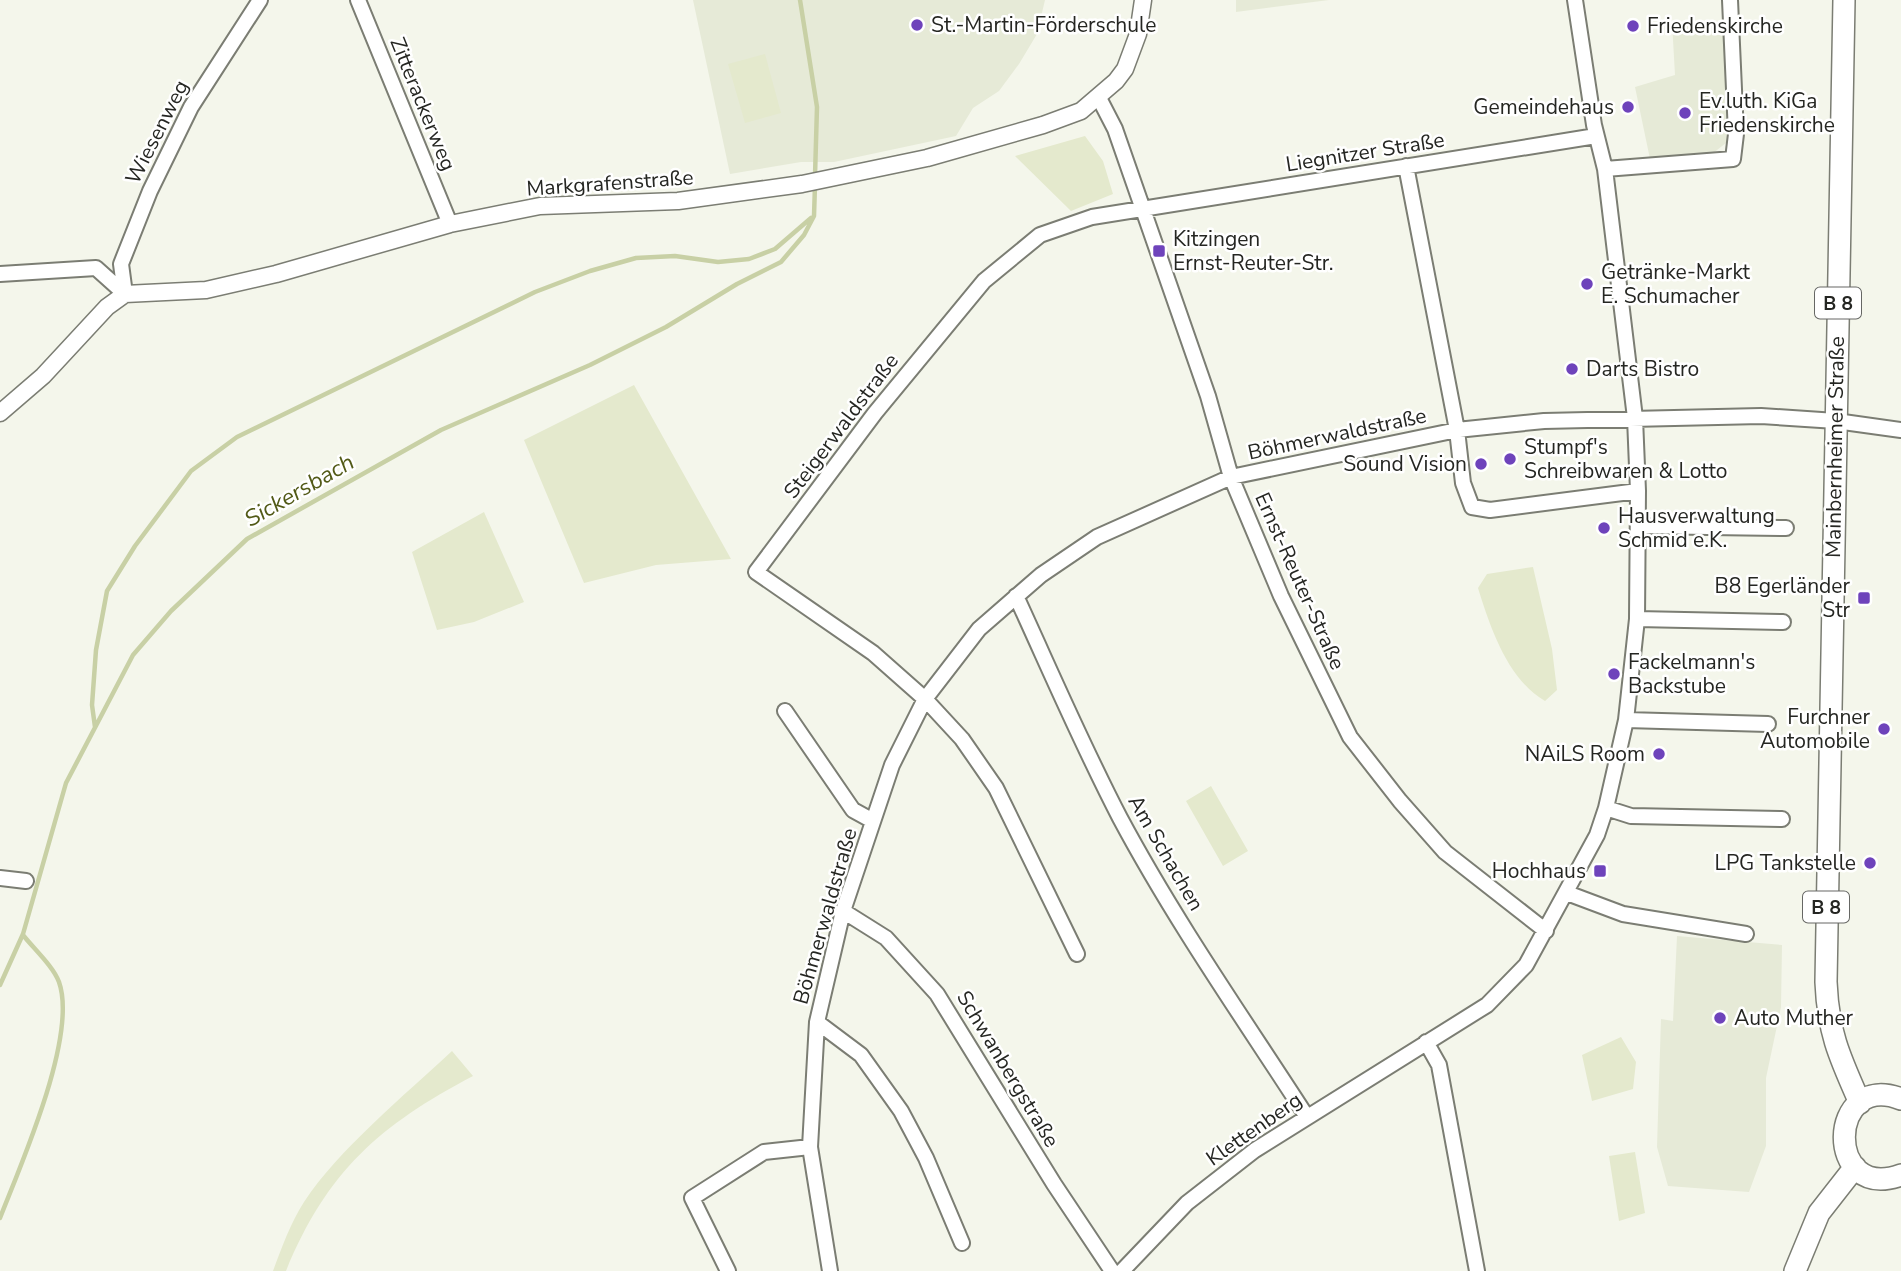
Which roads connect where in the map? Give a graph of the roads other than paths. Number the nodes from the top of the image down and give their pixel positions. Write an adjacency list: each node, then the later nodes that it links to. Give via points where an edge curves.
1 (260, 0): 14 (street, Wiesenweg, via 191,107 150,191 121,264)
2 (358, 0): 12 (street, Zitterackerweg)
3 (1143, 0): 7 (street, via 1139,34 1125,69)
4 (1575, 0): 8 (street, Klettenberg)
5 (1730, 0): 10 (street, via 1736,134 1732,159)
6 (1844, 0): 17 (main road, Mainbernheimer Straße / B 8)
7 (1099, 99): 11 (street, Ernst-Reuter-Straße, via 1115,129); 12 (street, Markgrafenstraße, via 1081,111 1032,128 927,159 827,180 678,201 540,206)
8 (1595, 130): 9 (street, Liegnitzer Straße); 10 (street, Klettenberg)
9 (1406, 166): 11 (street, Liegnitzer Straße); 18 (street)
10 (1605, 169): 16 (street, Klettenberg)
11 (1141, 209): 20 (street, Ernst-Reuter-Straße, via 1208,396); 27 (street, Steigerwaldstraße, via 1093,217 1040,235 984,281 875,413 757,572 873,653)
12 (450, 224): 14 (street, Markgrafenstraße, via 206,290)
13 (0, 274): 14 (street, via 96,268)
14 (125, 294): 15 (street)
15 (0, 413)
16 (1635, 418): 17 (street, Böhmerwaldstraße, via 1761,416); 18 (street, Böhmerwaldstraße); 21 (street, Klettenberg)
17 (1836, 421): 19 (street, Böhmerwaldstraße); 44 (main road, Mainbernheimer Straße / B 8, via 1826,1001 1837,1053)
18 (1457, 430): 20 (street, Böhmerwaldstraße); 21 (street, via 1463,483 1472,507 1490,510)
19 (1901, 430)
20 (1231, 477): 24 (street, Böhmerwaldstraße, via 1097,537); 38 (street, Ernst-Reuter-Straße, via 1280,596 1350,737 1445,852)
21 (1638, 491): 22 (street, Klettenberg)
22 (1638, 526): 23 (street); 25 (street, Klettenberg)
23 (1786, 528)
24 (1016, 596): 27 (street, Böhmerwaldstraße, via 979,629); 45 (street, Am Schachen, via 1121,818 1171,907)
25 (1637, 619): 26 (street); 29 (street, Klettenberg)
26 (1783, 622)
27 (925, 699): 33 (street, Böhmerwaldstraße, via 892,765); 40 (street, via 962,739 996,788)
28 (785, 711): 33 (street, Böhmerwaldstraße, via 853,810)
29 (1626, 720): 30 (street); 31 (street, Klettenberg)
30 (1768, 724)
31 (1606, 808): 32 (street, via 1632,816); 36 (street, Klettenberg)
32 (1782, 820)
33 (873, 821): 37 (street, Böhmerwaldstraße)
34 (0, 878): 35 (street)
35 (26, 881)
36 (1567, 893): 38 (street, Klettenberg); 39 (street, via 1623,914)
37 (843, 911): 41 (street, Böhmerwaldstraße); 52 (street, Schwanbergstraße, via 886,938 937,993)
38 (1546, 931): 42 (street, Klettenberg, via 1526,965 1487,1005)
39 (1746, 934)
40 (1077, 954)
41 (817, 1022): 46 (street, Böhmerwaldstraße); 49 (street, Böhmerwaldstraße, via 861,1055 901,1111)
42 (1426, 1042): 45 (street, Klettenberg); 54 (street, via 1439,1065)
43 (1901, 1099): 44 (main road, via 1881,1096)
44 (1860, 1103): 47 (main road, via 1848,1116 1843,1133 1845,1151)
45 (1307, 1117): 53 (street, Klettenberg, via 1187,1203)
46 (810, 1147): 50 (street, via 764,1152 692,1198); 51 (street, Böhmerwaldstraße)
47 (1855, 1167): 48 (main road, via 1879,1179); 55 (main road, via 1819,1213)
48 (1901, 1175)
49 (961, 1242)
50 (728, 1271)
51 (830, 1271)
52 (1112, 1271)
53 (1122, 1271)
54 (1477, 1271)
55 (1795, 1271)

